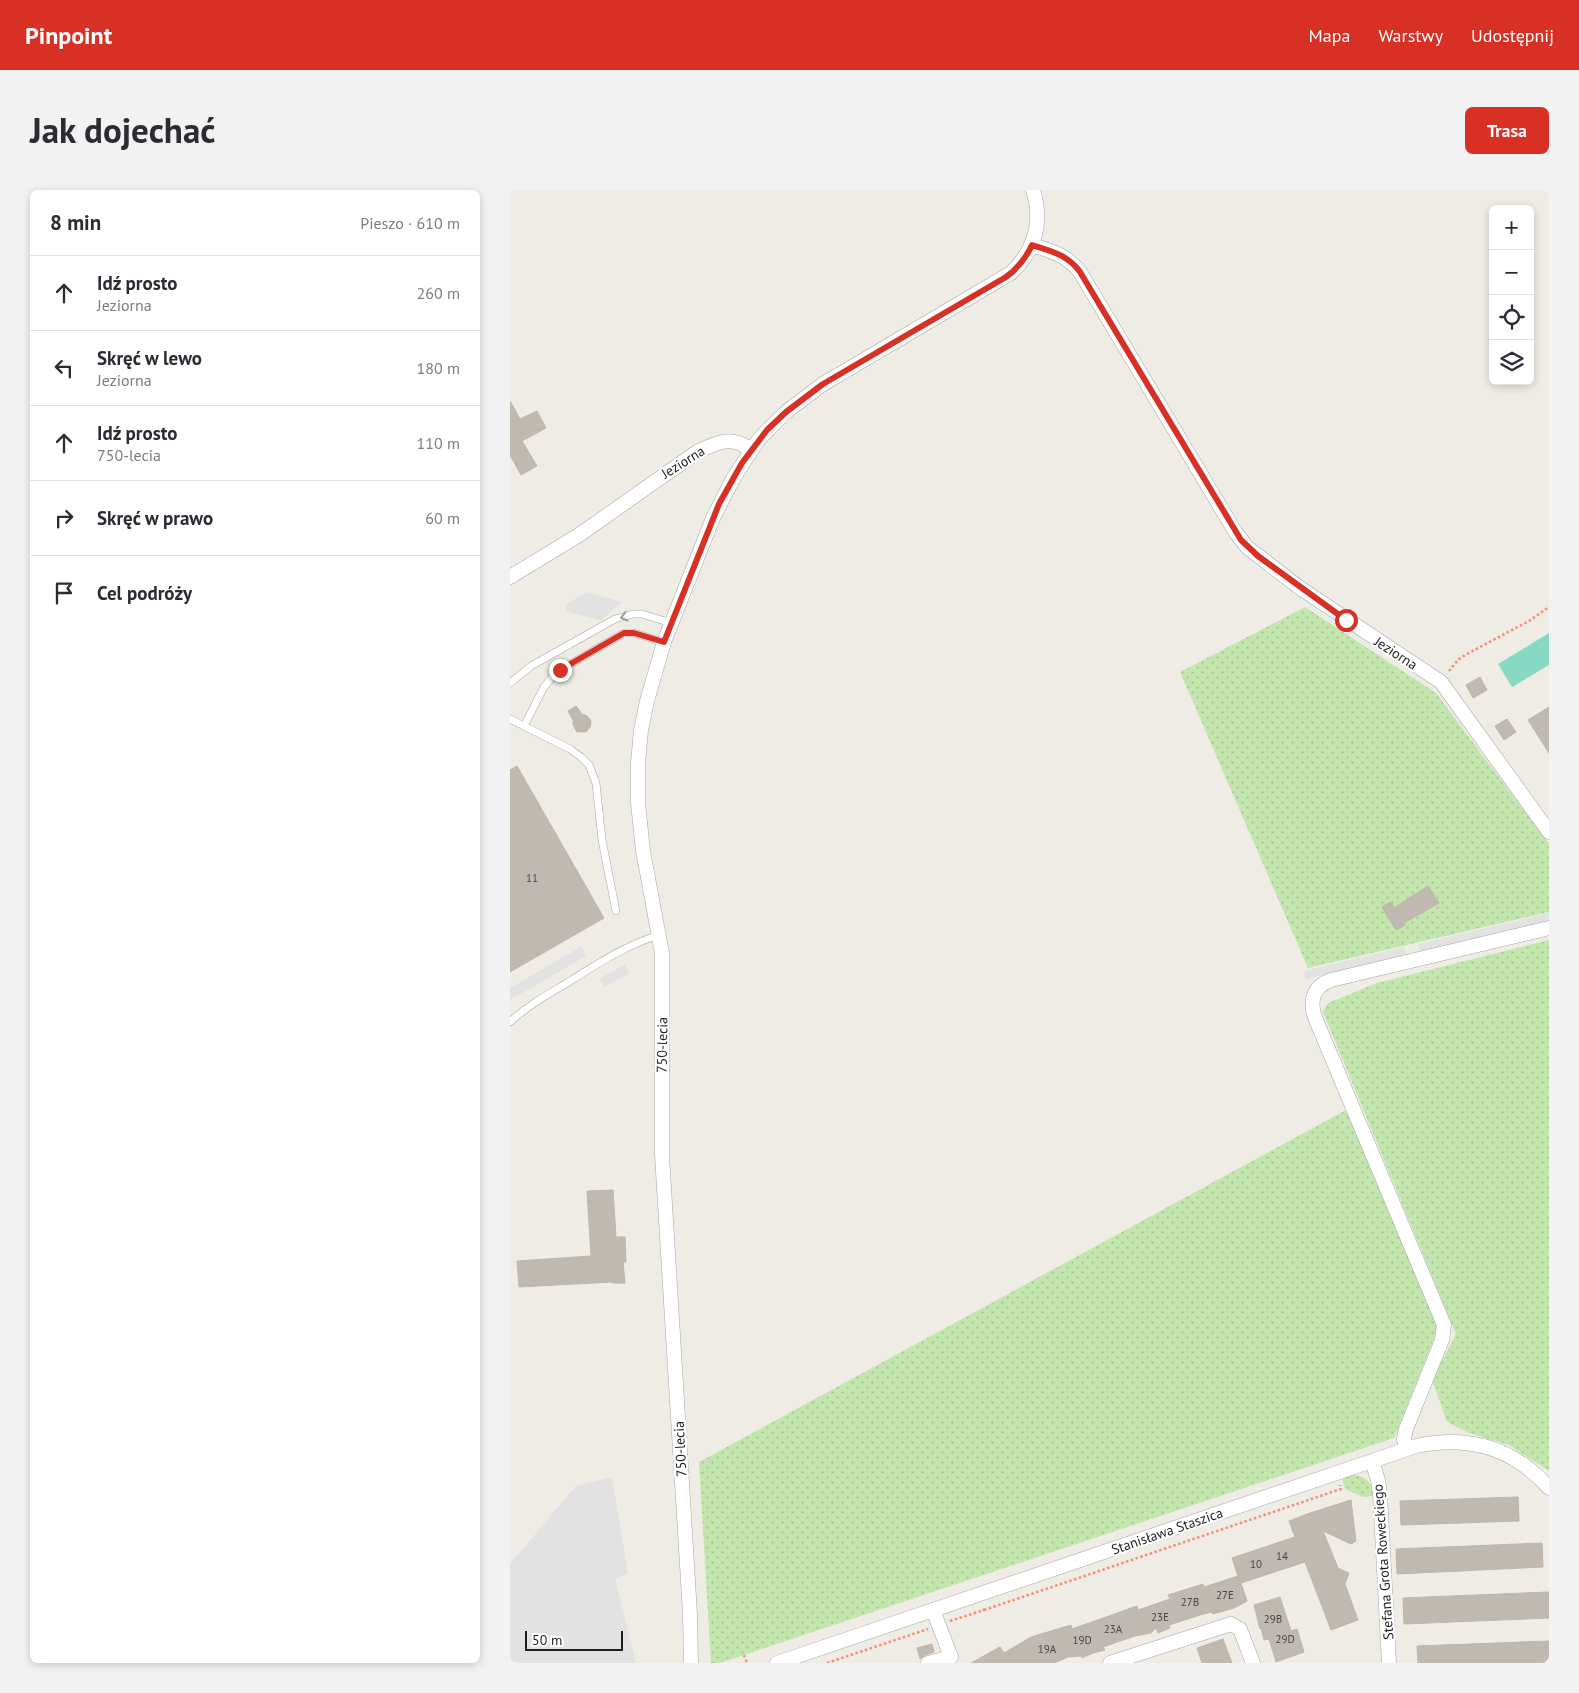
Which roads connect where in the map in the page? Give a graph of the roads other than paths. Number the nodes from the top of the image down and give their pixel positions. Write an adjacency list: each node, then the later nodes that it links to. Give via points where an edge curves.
1 (1034, 190): 2 (street, via 1038,214)
2 (1032, 245): 3 (street, via 1017,268 1006,277 810,393 776,420); 10 (street, Jeziorna, via 1066,257 1080,272 1247,547 1324,605 1441,682)
3 (750, 450): 4 (street, Jeziorna, via 741,443 730,441 715,443 697,452 579,535); 5 (street, 750-lecia, via 719,504)
4 (510, 577)
5 (671, 623): 6 (street, 750-lecia); 7 (lane, one-way to 7, via 642,614 623,616 531,666)
6 (664, 642): 9 (lane, via 624,633 560,670 544,686); 13 (street, 750-lecia, via 644,715 638,777 638,817)
7 (510, 683)
8 (510, 720): 9 (lane)
9 (524, 726): 11 (lane, via 581,756 594,774 602,840)
10 (1549, 832)
11 (616, 911)
12 (1549, 928): 15 (street, via 1331,980 1314,992 1312,1007 1316,1020 1444,1325 1442,1340 1406,1429)
13 (660, 935): 14 (lane, via 606,959 524,1009); 20 (street, 750-lecia, via 663,972 662,1155)
14 (510, 1022)
15 (1406, 1449): 16 (street, Stanisława Staszica); 17 (street, Stanisława Staszica, via 1451,1441 1481,1445 1515,1459)
16 (1372, 1461): 18 (street, Stanisława Staszica); 25 (street, Stefana Grota Roweckiego, via 1380,1494)
17 (1549, 1488)
18 (933, 1610): 19 (street); 21 (street, Stanisława Staszica)
19 (952, 1660): 22 (street)
20 (691, 1663)
21 (777, 1663)
22 (928, 1663)
23 (1110, 1663): 24 (street, via 1231,1624 1240,1629)
24 (1253, 1663)
25 (1389, 1663)

